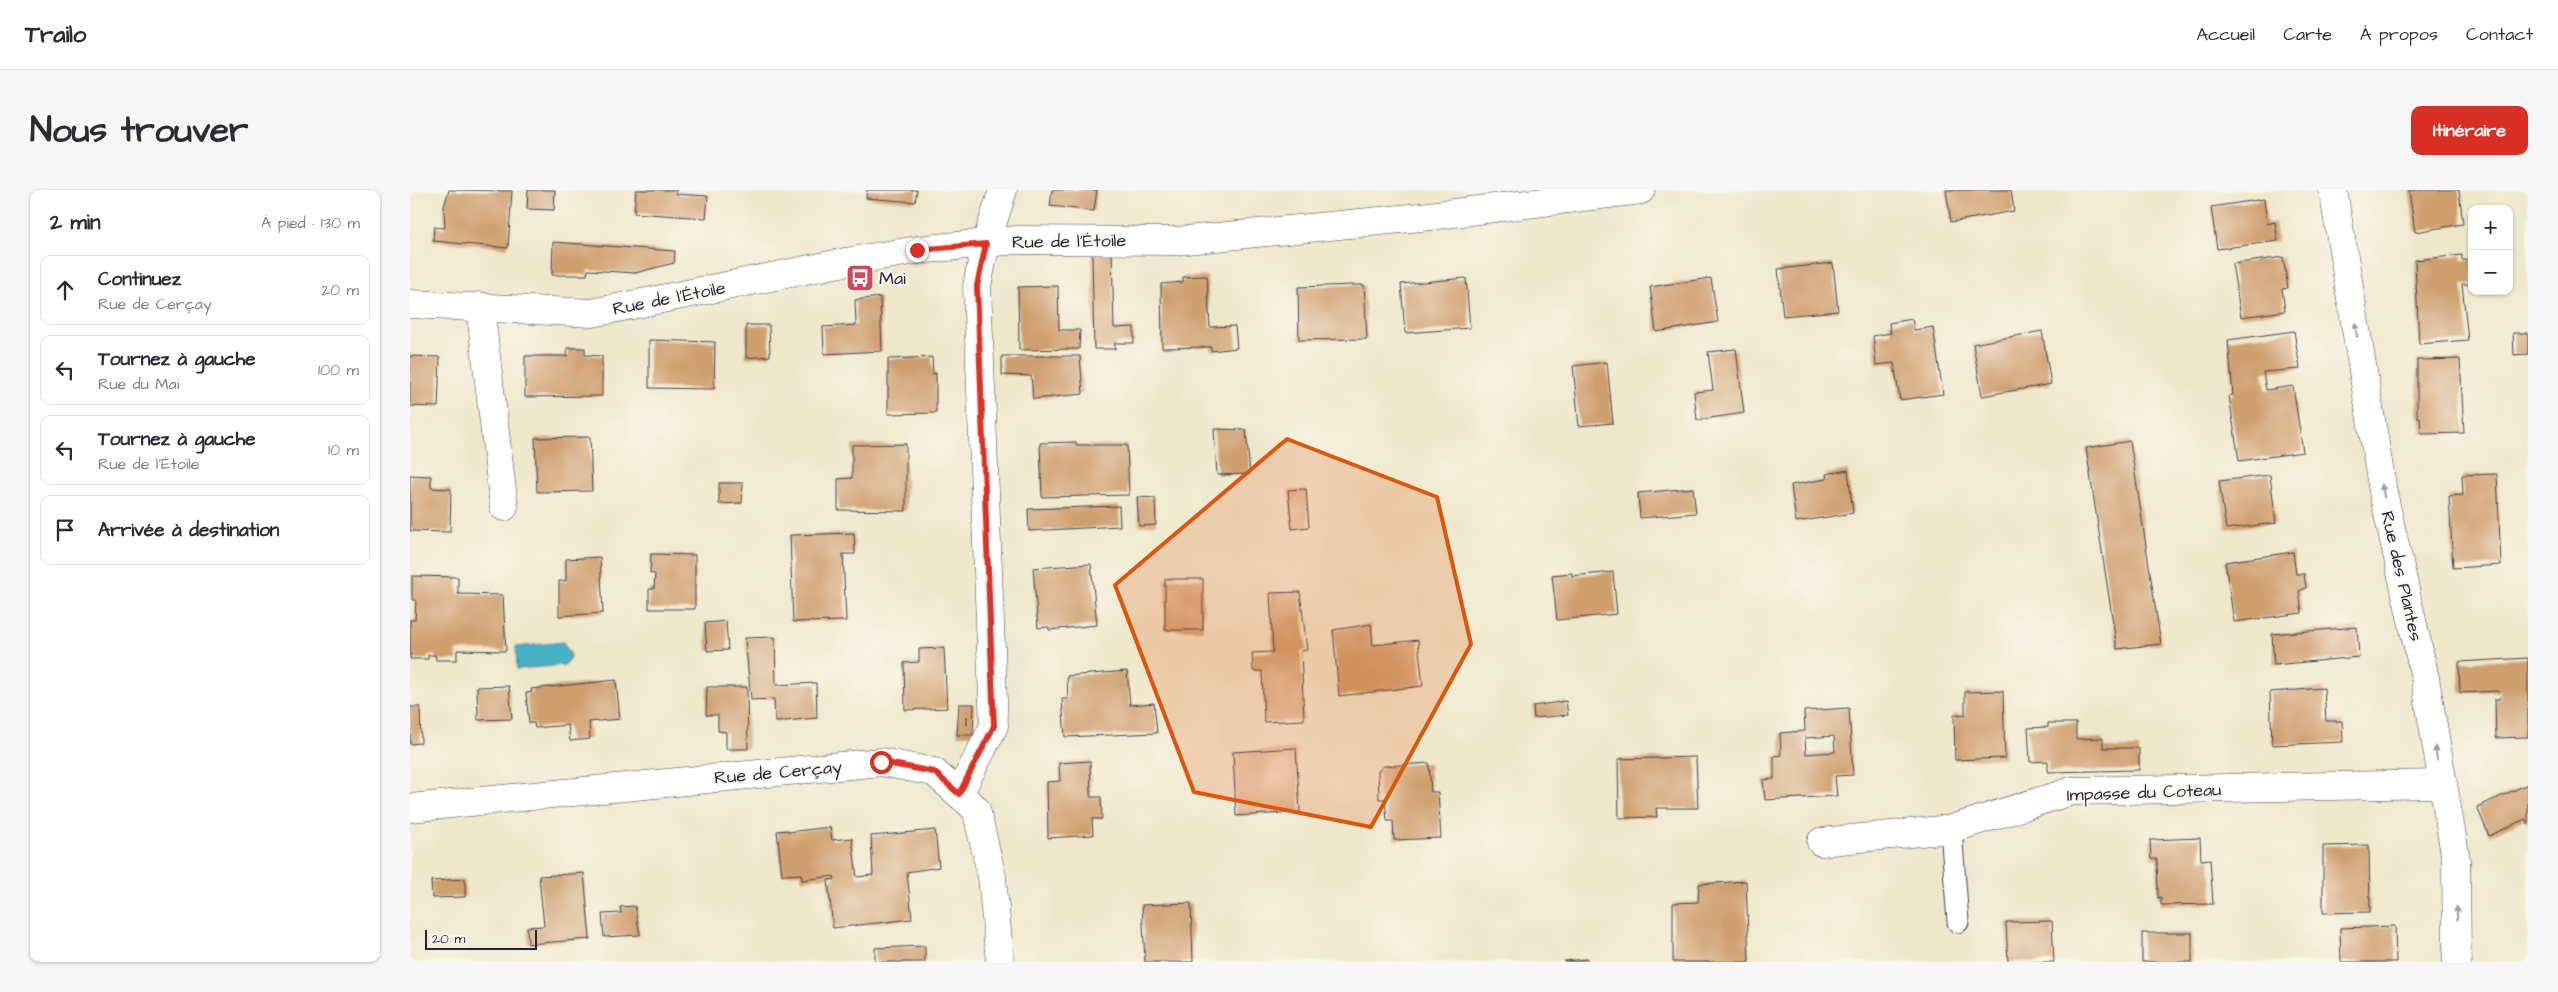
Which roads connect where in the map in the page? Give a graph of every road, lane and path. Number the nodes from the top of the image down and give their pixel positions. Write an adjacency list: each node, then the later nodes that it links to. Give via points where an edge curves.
1 (1003, 190): 4 (street)
2 (1641, 190): 4 (street, Rue de l'Étoile, via 1421,217 1176,241 1016,240)
3 (2333, 190): 8 (street, Rue des Plantes, one-way to 3, via 2425,678 2383,492)
4 (986, 244): 6 (street, Rue de l'Étoile, via 917,250 845,262 592,313); 9 (street, via 977,286 994,726)
5 (410, 304): 6 (street, Rue de l'Étoile)
6 (480, 306): 7 (street)
7 (504, 507)
8 (2441, 784): 11 (street, Impasse du Coteau, via 2072,791); 15 (street, Rue des Plantes, one-way to 8, via 2456,860)
9 (959, 794): 10 (street, Rue de Cerçay, via 934,772 881,762); 14 (street, Rue de Cerçay, via 976,809 978,817 992,877)
10 (410, 808)
11 (1950, 829): 12 (street, Impasse du Coteau); 13 (lane)
12 (1822, 842)
13 (1958, 922)
14 (1000, 962)
15 (2457, 962)

